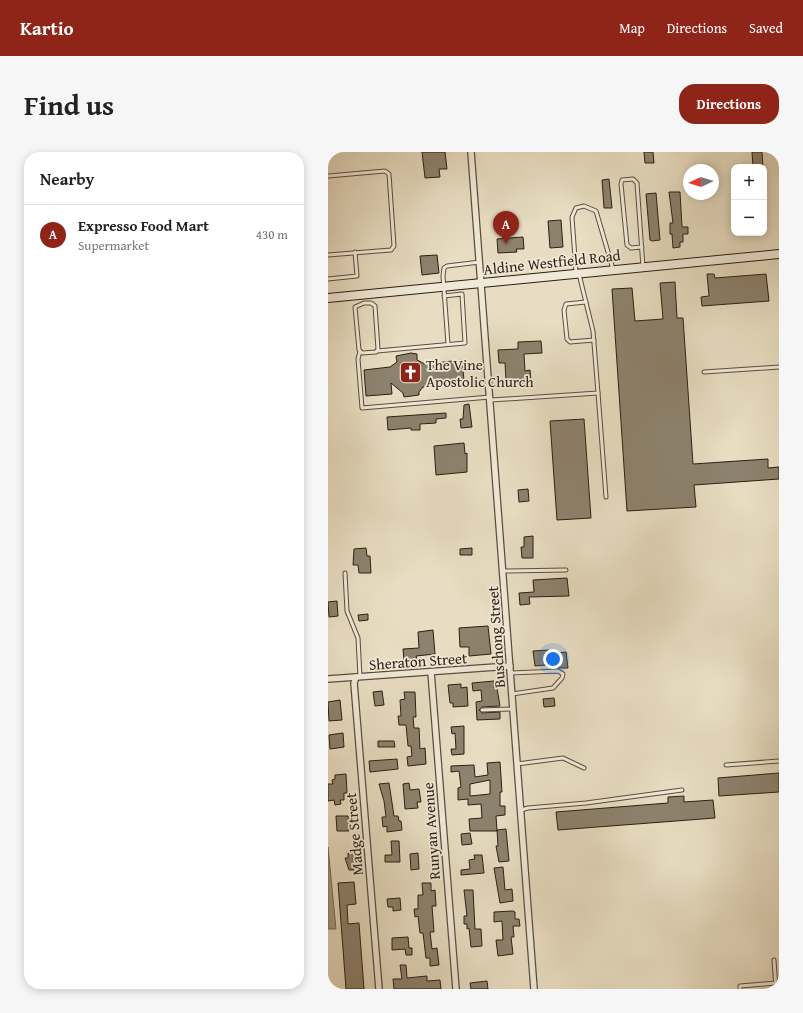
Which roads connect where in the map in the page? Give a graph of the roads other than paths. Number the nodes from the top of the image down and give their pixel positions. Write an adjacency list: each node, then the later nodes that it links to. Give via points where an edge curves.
1 (471, 152): 7 (street, Buschong Street)
2 (328, 176): 4 (lane, via 386,171 389,174 394,246 391,250)
3 (642, 247): 3 (lane, via 636,182 633,179 622,180 627,245 631,248); 8 (lane)
4 (355, 252): 6 (lane); 11 (lane, via 357,276)
5 (779, 254): 8 (main road, Aldine Westfield Road)
6 (328, 255)
7 (480, 262): 12 (street, Buschong Street); 13 (lane, via 447,266 443,271)
8 (643, 267): 9 (main road, Aldine Westfield Road)
9 (613, 270): 10 (main road, Aldine Westfield Road); 10 (lane, via 596,211 584,206 576,208 572,217)
10 (578, 274): 12 (main road, Aldine Westfield Road); 17 (lane)
11 (328, 279)
12 (482, 283): 13 (main road, Aldine Westfield Road); 25 (street, Buschong Street)
13 (443, 287): 14 (lane); 16 (main road, Aldine Westfield Road)
14 (444, 296): 19 (lane); 19 (lane, via 462,294 465,343)
15 (328, 298): 16 (main road, Aldine Westfield Road)
16 (364, 299): 20 (lane, via 355,307); 21 (lane, via 375,306)
17 (586, 302): 18 (lane); 18 (lane, via 566,304 564,310 567,339 570,342)
18 (594, 340): 24 (lane)
19 (448, 344): 21 (lane)
20 (360, 351): 21 (lane); 25 (lane, via 358,359 362,408)
21 (377, 351)
22 (779, 367): 23 (lane)
23 (704, 372)
24 (598, 393): 25 (lane); 26 (lane)
25 (491, 399): 28 (street, Buschong Street)
26 (606, 497)
27 (566, 570): 28 (lane)
28 (503, 571): 30 (street, Buschong Street)
29 (345, 574): 33 (lane, via 347,611 358,638)
30 (510, 666): 31 (street, Sheraton Street); 32 (street, Buschong Street)
31 (430, 672): 33 (street, Sheraton Street); 48 (street, Runyan Avenue)
32 (510, 673): 35 (street, Buschong Street); 35 (lane, via 558,671 563,674 553,688)
33 (358, 677): 34 (street, Sheraton Street); 47 (street, Madge Street, via 354,683)
34 (328, 679)
35 (512, 694): 36 (street, Buschong Street)
36 (513, 709): 37 (lane); 39 (street, Buschong Street)
37 (482, 710)
38 (779, 761): 40 (lane)
39 (517, 764): 41 (lane, via 564,758); 43 (street, Buschong Street)
40 (726, 765)
41 (584, 768)
42 (682, 790): 43 (lane)
43 (521, 810): 49 (street, Buschong Street)
44 (774, 960): 45 (lane)
45 (776, 983): 46 (lane); 52 (lane)
46 (763, 984): 50 (lane, via 740,986); 51 (lane)
47 (379, 989)
48 (456, 989)
49 (534, 989)
50 (740, 989)
51 (763, 989)
52 (776, 989)

